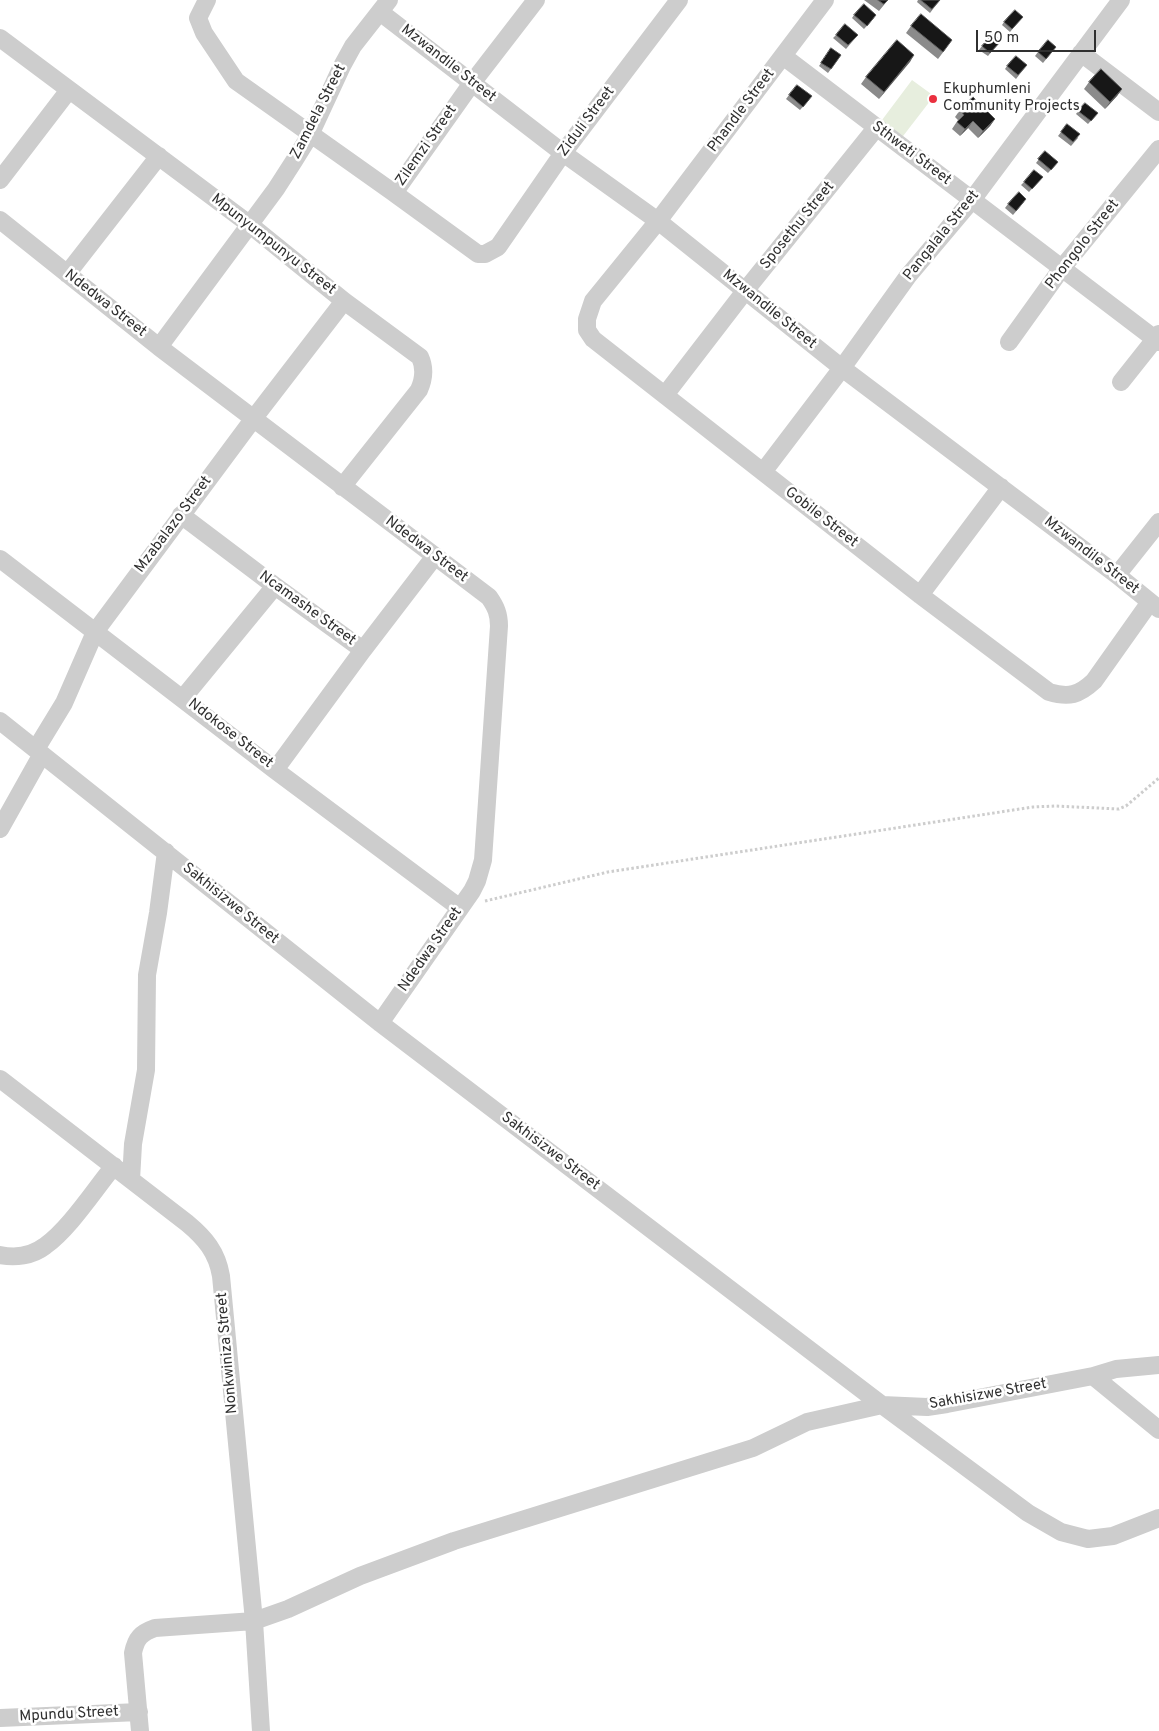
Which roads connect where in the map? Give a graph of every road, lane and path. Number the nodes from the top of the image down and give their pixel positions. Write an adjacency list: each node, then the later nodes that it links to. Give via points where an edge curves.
1 (207, 0): 14 (street, via 198,18 204,33 236,80)
2 (536, 0): 10 (street, Zilemzi Street)
3 (679, 0): 16 (street, Ziduli Street)
4 (825, 0): 9 (street, Phandle Street)
5 (1121, 0): 8 (street, Pangalala Street)
6 (384, 6): 10 (street, Mzwandile Street); 14 (street, Zamdela Street, via 353,46)
7 (0, 38): 11 (street, Mpunyumpunyu Street)
8 (1081, 53): 12 (street); 20 (street, Pangalala Street)
9 (783, 56): 13 (street, Sthweti Street); 22 (street, Phandle Street)
10 (472, 83): 16 (street, Mzwandile Street); 19 (street, Zilemzi Street)
11 (69, 90): 17 (street, Mpunyumpunyu Street); 18 (street)
12 (1159, 112)
13 (876, 128): 20 (street, Sthweti Street); 27 (street, Sposethu Street)
14 (310, 134): 19 (street); 23 (street, Zamdela Street, via 276,189)
15 (1159, 149): 25 (street, Phongolo Street)
16 (564, 153): 22 (street, Mzwandile Street); 24 (street, Ziduli Street)
17 (159, 156): 23 (street, Mpunyumpunyu Street); 26 (street)
18 (0, 180)
19 (394, 193): 24 (street, Zilemzi Street, via 478,254)
20 (972, 200): 25 (street, Sthweti Street); 32 (street, Pangalala Street, via 908,276)
21 (0, 220): 26 (street, Ndedwa Street)
22 (658, 222): 27 (street, Mzwandile Street); 34 (street, Gobile Street, via 593,301 587,330 593,339)
23 (249, 224): 28 (street, Mpunyumpunyu Street); 31 (street, Zamdela Street)
24 (498, 247)
25 (1062, 268): 29 (street, Sthweti Street); 30 (street, Phongolo Street)
26 (67, 274): 31 (street, Ndedwa Street)
27 (745, 291): 32 (street, Mzwandile Street); 34 (street, Sposethu Street)
28 (344, 301): 35 (street, Mzabalazo Street); 37 (street, Mpunyumpunyu Street, via 420,357 423,379 419,390)
29 (1158, 338): 33 (street)
30 (1009, 342)
31 (159, 347): 35 (street, Ndedwa Street)
32 (842, 368): 36 (street, Pangalala Street); 38 (street, Mzwandile Street)
33 (1121, 382)
34 (665, 395): 36 (street, Gobile Street)
35 (254, 418): 37 (street, Ndedwa Street); 39 (street, Mzabalazo Street)
36 (763, 472): 45 (street, Gobile Street)
37 (342, 487): 41 (street, Ndedwa Street)
38 (1001, 487): 43 (street, Mzwandile Street); 45 (street)
39 (181, 515): 44 (street, Ncamashe Street); 47 (street, Mzabalazo Street)
40 (1159, 522): 43 (street)
41 (436, 556): 48 (street, Ncamashe Street); 56 (street, Ndedwa Street, via 489,597 499,614 483,860 477,881)
42 (0, 558): 47 (street, Ndokose Street)
43 (1117, 575): 46 (street, Mzwandile Street)
44 (274, 586): 48 (street, Ncamashe Street); 49 (street)
45 (920, 595): 46 (street, Gobile Street, via 1049,692 1062,696 1085,689)
46 (1155, 606)
47 (95, 632): 49 (street, Ndokose Street); 51 (street, Mzabalazo Street)
48 (363, 650): 52 (street)
49 (183, 698): 52 (street, Ndokose Street)
50 (0, 721): 51 (street, Sakhisizwe Street)
51 (39, 751): 54 (street, Mzabalazo Street); 55 (street, Sakhisizwe Street)
52 (275, 770): 56 (street, Ndokose Street)
53 (1159, 778): 56 (path, via 1119,809 1033,807 608,872)
54 (0, 829)
55 (166, 852): 57 (street, Sakhisizwe Street); 60 (street, via 147,975 147,1062 133,1144)
56 (460, 908): 57 (street, Ndedwa Street)
57 (380, 1023): 64 (street, Sakhisizwe Street)
58 (0, 1079): 59 (street, Nonkwiniza Street)
59 (114, 1166): 60 (street, Nonkwiniza Street); 61 (street, via 70,1221 44,1247 17,1257)
60 (132, 1180): 67 (street, Nonkwiniza Street, via 200,1234 219,1266)
61 (0, 1255)
62 (1159, 1365): 63 (street, Sakhisizwe Street, via 1116,1369)
63 (1093, 1376): 64 (street, Sakhisizwe Street, via 926,1407); 65 (street)
64 (882, 1405): 66 (street, via 1028,1513 1061,1532 1088,1539 1113,1536); 67 (street, via 807,1422 752,1448 454,1541)
65 (1159, 1430)
66 (1159, 1518)
67 (254, 1621): 68 (street, via 155,1628 143,1633 136,1641 134,1652); 72 (street, Nonkwiniza Street)
68 (139, 1712): 70 (street, Mpundu Street); 71 (street)
69 (0, 1718): 70 (street, Mpundu Street)
70 (26, 1724)
71 (140, 1731)
72 (261, 1731)

